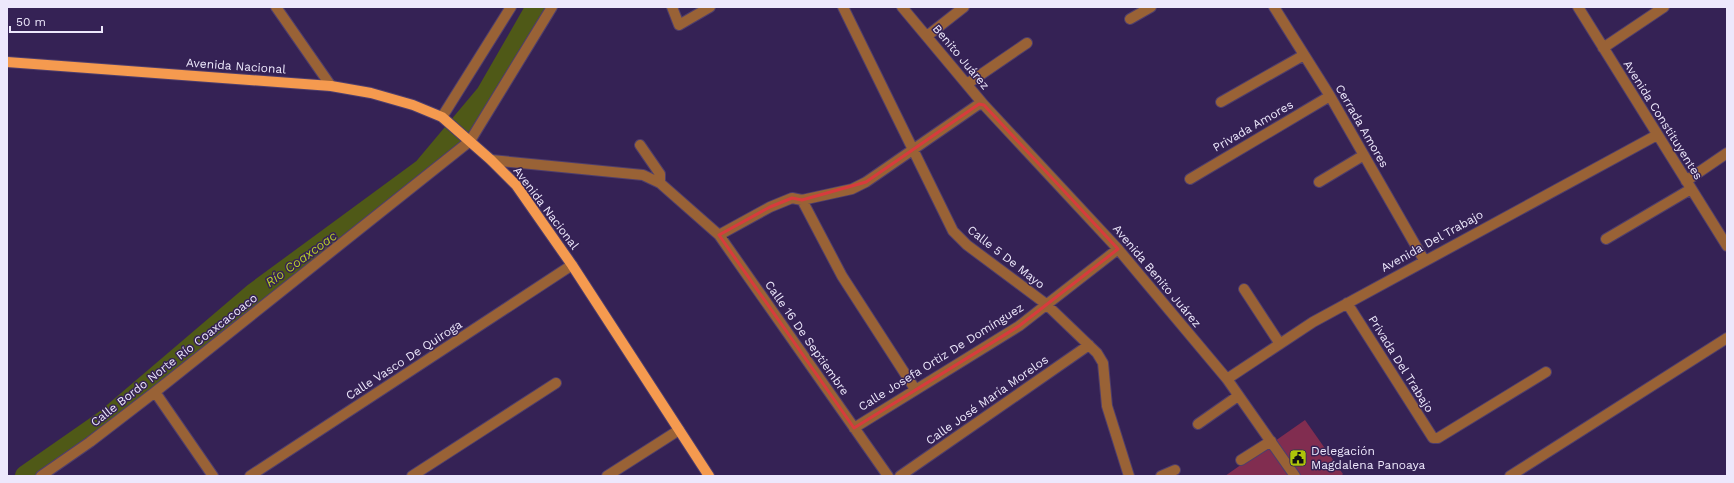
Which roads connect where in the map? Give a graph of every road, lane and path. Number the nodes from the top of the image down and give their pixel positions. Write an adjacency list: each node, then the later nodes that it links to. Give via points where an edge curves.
1 (276, 7): 20 (street)
2 (552, 7): 26 (street, Calle Bordo Norte Río Coaxcacoaco)
3 (672, 7): 4 (street, via 679,24)
4 (710, 7)
5 (843, 7): 28 (street, Calle 5 De Mayo)
6 (902, 7): 14 (street, Benito Juárez)
7 (964, 7): 14 (street)
8 (1151, 7): 13 (street)
9 (1274, 7): 17 (street, Cerrada Amores)
10 (1578, 7): 16 (street, Avenida Constituyentes)
11 (1664, 7): 16 (street)
12 (507, 9): 24 (street)
13 (1130, 19)
14 (926, 36): 19 (street, Benito Juárez)
15 (1027, 43): 19 (street)
16 (1604, 48): 25 (street, Avenida Constituyentes)
17 (1304, 55): 21 (street, Cerrada Amores); 22 (street)
18 (7, 62): 20 (main road, Avenida Nacional)
19 (967, 84): 23 (street, Benito Juárez)
20 (332, 86): 24 (main road, Avenida Nacional, via 371,93 413,105)
21 (1330, 96): 30 (street, Cerrada Amores); 32 (street, Privada Amores)
22 (1220, 102)
23 (984, 104): 28 (street, via 979,104); 41 (street, Avenida Benito Juárez)
24 (445, 120): 26 (main road, Avenida Nacional)
25 (1657, 135): 35 (street, Avenida Constituyentes); 42 (street, Avenida Del Trabajo)
26 (466, 138): 31 (main road, Avenida Nacional); 54 (street, Calle Bordo Norte Río Coaxcacoaco)
27 (640, 145): 34 (street, via 660,174)
28 (912, 151): 36 (street, via 852,189); 46 (street, Calle 5 De Mayo, via 952,231 966,245)
29 (1727, 153): 35 (street)
30 (1364, 154): 33 (street); 42 (street, Cerrada Amores)
31 (491, 160): 34 (street, via 643,175); 43 (main road, Avenida Nacional, via 516,185)
32 (1190, 178)
33 (1319, 182)
34 (660, 183): 38 (street, Calle 16 De Septiembre)
35 (1688, 185): 37 (street, Avenida Constituyentes); 39 (street)
36 (802, 200): 38 (street, via 792,198 770,207); 53 (street, via 842,276)
37 (1723, 231): 40 (street, Avenida Constituyentes)
38 (719, 235): 57 (street, Calle 16 De Septiembre)
39 (1606, 239)
40 (1727, 246)
41 (1118, 249): 46 (street, Calle Josefa Ortiz De Domínguez); 51 (street, Avenida Benito Juárez)
42 (1424, 260): 45 (street, Avenida Del Trabajo)
43 (572, 266): 58 (main road, Avenida Nacional); 64 (street, Calle Vasco De Quiroga)
44 (1244, 289): 48 (street)
45 (1347, 303): 48 (street, Avenida Del Trabajo); 50 (street, Privada Del Trabajo, via 1433,438 1438,438)
46 (1046, 304): 49 (street, Calle 5 De Mayo); 53 (street, Calle Josefa Ortiz De Domínguez, via 1019,326)
47 (1727, 338): 73 (street)
48 (1280, 344): 51 (street, Avenida Del Trabajo)
49 (1088, 345): 69 (street, Calle José María Morelos); 70 (street, Calle 5 De Mayo, via 1097,352 1103,363 1107,406)
50 (1546, 372)
51 (1226, 379): 55 (street, Avenida Benito Juárez)
52 (556, 383): 65 (street)
53 (915, 389): 57 (street, Calle Josefa Ortiz De Domínguez)
54 (155, 392): 62 (street, Calle Bordo Norte Río Coaxcacoaco); 63 (street)
55 (1238, 396): 56 (street); 59 (street, Avenida Benito Juárez)
56 (1198, 424)
57 (854, 428): 68 (street, Calle 16 De Septiembre)
58 (679, 430): 66 (street); 67 (main road, Avenida Nacional)
59 (1270, 441): 60 (street); 72 (street, Avenida Benito Juárez)
60 (1241, 460)
61 (1175, 470): 71 (street)
62 (41, 476)
63 (213, 476)
64 (250, 476)
65 (412, 476)
66 (607, 476)
67 (708, 476)
68 (888, 476)
69 (900, 476)
70 (1128, 476)
71 (1161, 476)
72 (1295, 476)
73 (1510, 476)

